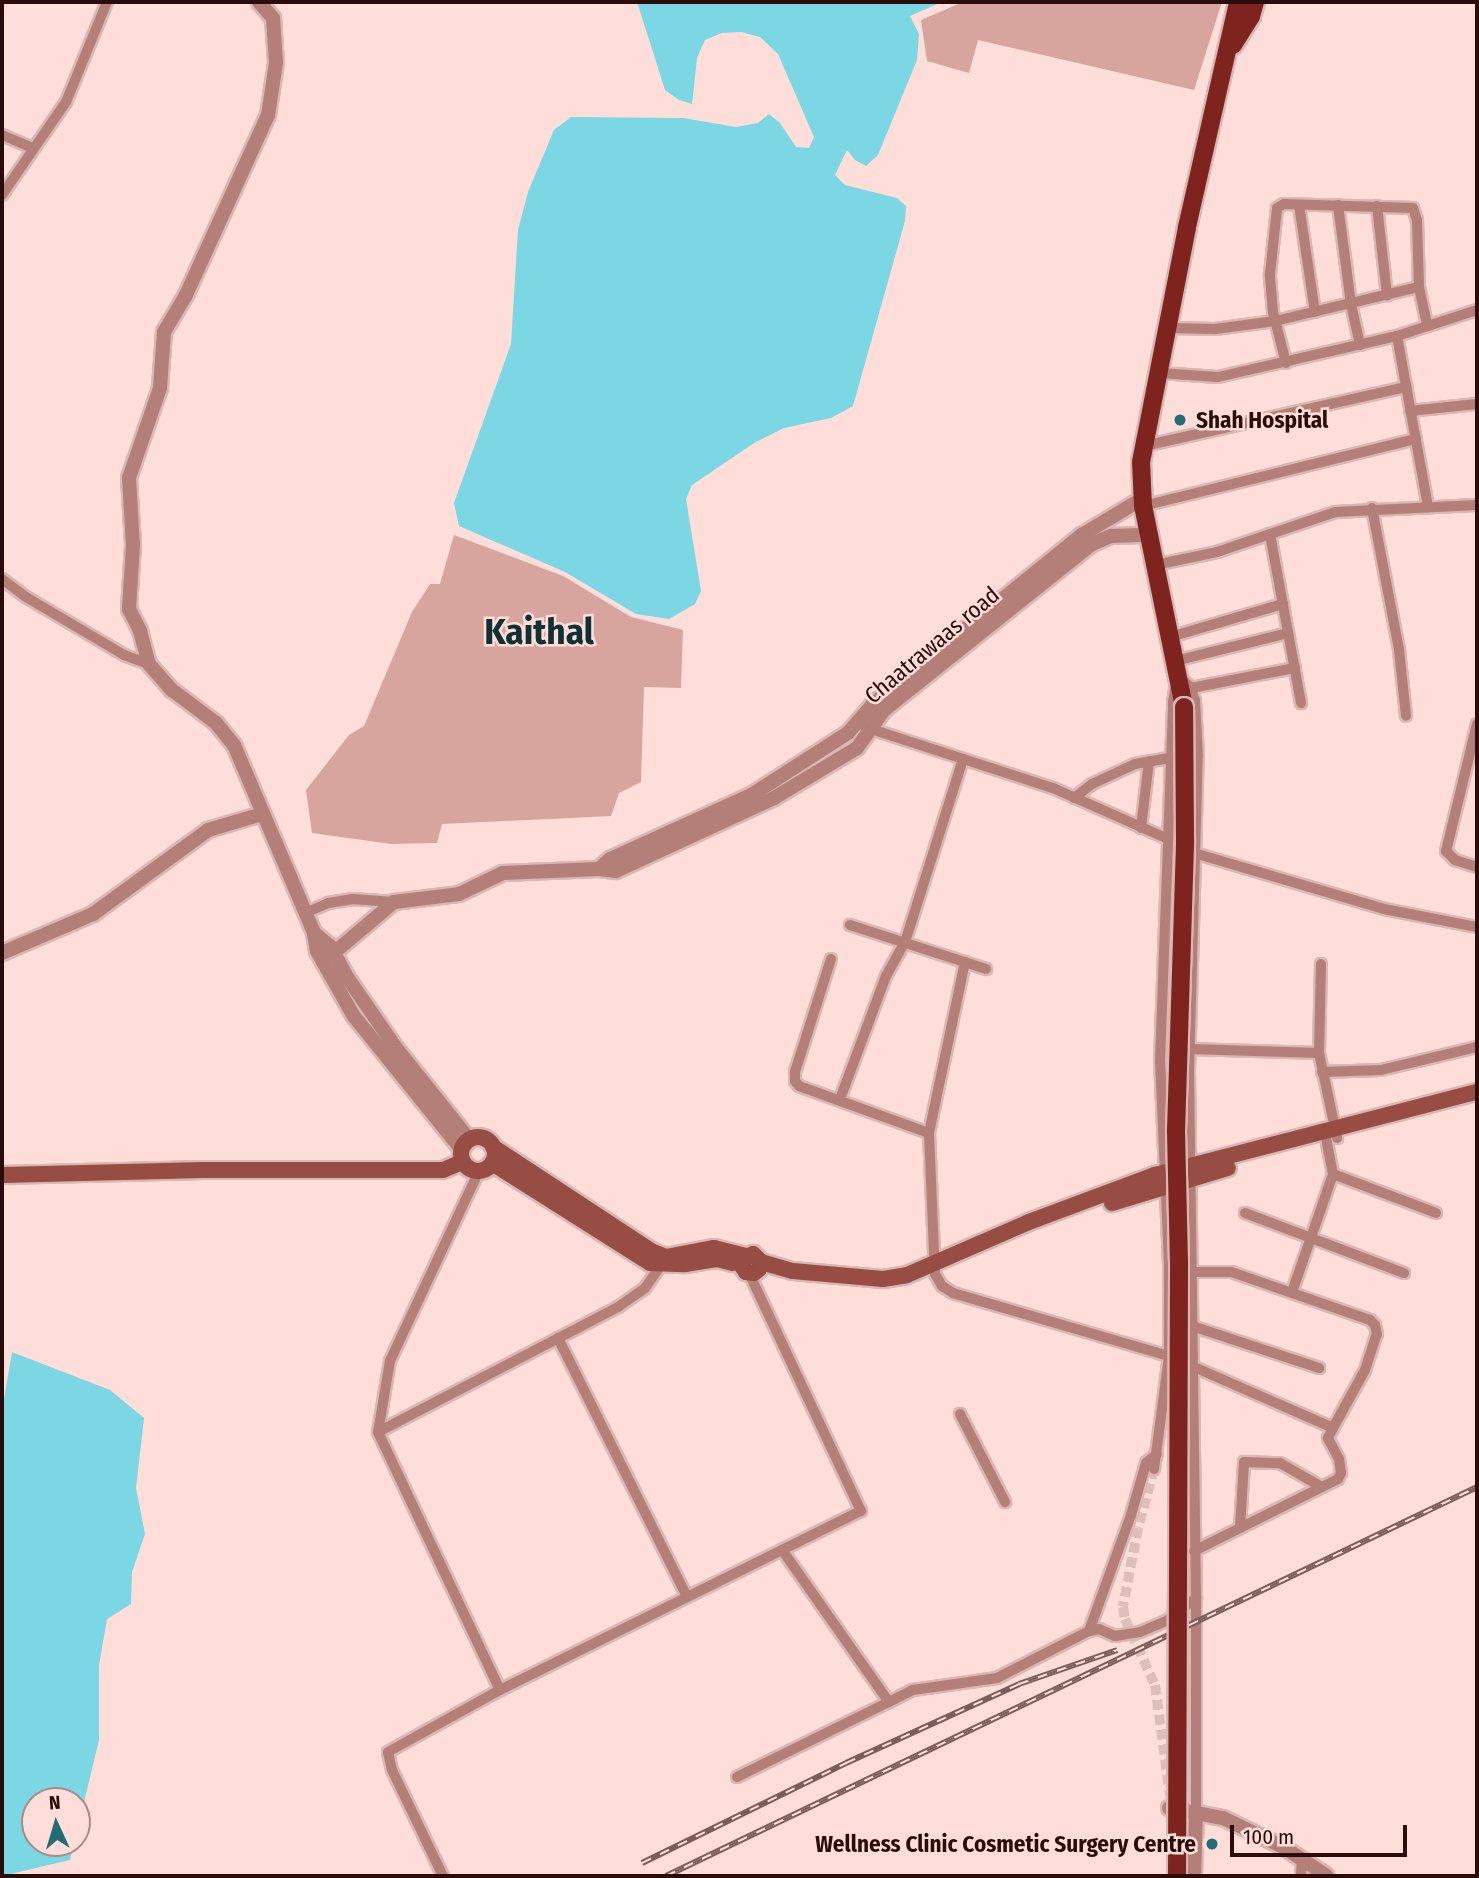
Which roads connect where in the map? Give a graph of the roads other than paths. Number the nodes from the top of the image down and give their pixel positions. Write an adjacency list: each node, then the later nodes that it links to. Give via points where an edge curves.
1 (107, 2): 7 (street, via 66,102)
2 (259, 2): 40 (street, via 273,18 276,63 268,115 187,296 164,332 160,388 129,478 133,545 129,609)
3 (1238, 2): 5 (main road)
4 (1255, 2): 5 (main road)
5 (1229, 53): 19 (main road)
6 (2, 135): 7 (street)
7 (32, 148): 8 (street)
8 (2, 195)
9 (1299, 205): 10 (street); 16 (street); 17 (street, via 1277,208 1270,274)
10 (1338, 205): 11 (street); 14 (street)
11 (1377, 206): 12 (street, via 1409,206 1415,212); 13 (street)
12 (1419, 287): 13 (street); 18 (street)
13 (1387, 295): 14 (street)
14 (1350, 304): 16 (street); 21 (street)
15 (1477, 310): 18 (street)
16 (1315, 313): 17 (street)
17 (1275, 321): 19 (street, via 1215,328); 22 (street)
18 (1427, 326): 20 (street)
19 (1167, 327): 23 (main road)
20 (1397, 336): 21 (street); 24 (street)
21 (1360, 345): 22 (street)
22 (1286, 363): 23 (street, via 1218,377)
23 (1159, 373): 28 (main road)
24 (1406, 387): 26 (street); 28 (street)
25 (1477, 404): 26 (street)
26 (1410, 411): 27 (street)
27 (1416, 439): 29 (street); 31 (street)
28 (1144, 446): 29 (main road)
29 (1142, 503): 34 (main road); 45 (street, via 1082,535 921,664)
30 (1477, 505): 31 (street)
31 (1428, 507): 32 (street)
32 (1372, 508): 33 (street, via 1335,512); 44 (street, via 1399,650)
33 (1270, 534): 35 (street, via 1217,552); 37 (street)
34 (1149, 535): 35 (main road); 47 (street, Chaatrawaas road, via 1111,536 1092,544 884,710)
35 (1155, 565): 39 (main road)
36 (2, 579): 40 (street, via 124,654)
37 (1283, 604): 38 (street); 39 (street)
38 (1288, 633): 41 (street); 42 (street)
39 (1170, 637): 42 (main road)
40 (149, 664): 52 (street, via 172,690 216,723 234,745)
41 (1295, 668): 42 (street); 43 (street)
42 (1181, 675): 48 (street, via 1173,702); 55 (street, via 1195,701); 118 (main road, bridge, via 1185,840 1176,1131)
43 (1301, 703)
44 (1406, 716)
45 (856, 724): 47 (street); 57 (street, via 753,794 610,859)
46 (1477, 724): 56 (street, via 1446,851 1455,860)
47 (871, 729): 49 (street); 57 (street, Chaatrawaas road, via 857,748 774,798 616,872)
48 (1173, 757): 50 (street); 54 (street)
49 (963, 759): 51 (street); 62 (street)
50 (1149, 761): 51 (street, via 1092,784); 53 (street)
51 (1074, 798): 53 (street)
52 (262, 814): 59 (street); 63 (street, via 208,830 93,914)
53 (1141, 828): 54 (street)
54 (1168, 839): 83 (street, via 1160,1062)
55 (1194, 853): 61 (street, via 1384,909); 70 (street)
56 (1477, 867)
57 (599, 869): 58 (street, Chaatrawaas road, via 503,873 459,894)
58 (394, 902): 59 (street, via 352,899); 64 (street)
59 (304, 913): 64 (street, via 314,933 331,947)
60 (850, 925): 62 (street)
61 (1477, 927)
62 (905, 942): 66 (street); 74 (street, via 886,975)
63 (2, 953)
64 (329, 958): 78 (street, via 353,1015)
65 (831, 959): 74 (street, via 794,1078 799,1086)
66 (965, 962): 68 (street); 76 (street)
67 (1321, 964): 71 (street)
68 (986, 969)
69 (1477, 1047): 72 (street, via 1381,1070)
70 (1189, 1049): 71 (street); 80 (street)
71 (1319, 1053): 72 (street)
72 (1322, 1072): 77 (street)
73 (1477, 1091): 77 (main road)
74 (841, 1099): 76 (street)
75 (1477, 1102): 77 (main road)
76 (929, 1133): 89 (street)
77 (1331, 1135): 80 (main road); 81 (street)
78 (464, 1150): 79 (main road, via 472,1171); 79 (main road, via 483,1138); 82 (main road, via 443,1170)
79 (488, 1160): 87 (main road); 100 (street, via 390,1361)
80 (1189, 1172): 83 (main road); 90 (street)
81 (1333, 1174): 85 (street); 86 (street)
82 (2, 1175)
83 (1164, 1180): 89 (main road); 95 (street)
84 (1245, 1213): 86 (street)
85 (1436, 1213)
86 (1312, 1236): 91 (street); 92 (street)
87 (664, 1261): 88 (main road, via 714,1248); 94 (street, via 645,1288)
88 (751, 1266): 89 (main road, via 883,1279); 106 (street, via 861,1511)
89 (935, 1268): 95 (street, via 942,1286 953,1293)
90 (1191, 1272): 92 (street, via 1231,1272); 93 (street)
91 (1404, 1273)
92 (1292, 1292): 99 (street, via 1370,1320 1377,1328 1365,1370)
93 (1192, 1325): 96 (street); 97 (street)
94 (558, 1338): 100 (street); 108 (street)
95 (1169, 1356): 96 (street); 101 (street)
96 (1193, 1367): 99 (street); 107 (street)
97 (1318, 1368)
98 (960, 1414): 104 (street)
99 (1333, 1428): 103 (street, via 1328,1438 1339,1459 1340,1473 1338,1479)
100 (378, 1432): 111 (street)
101 (1157, 1454): 102 (street); 110 (street, via 1146,1463)
102 (1154, 1469)
103 (1320, 1486): 105 (street); 105 (street, via 1280,1463 1244,1462)
104 (1005, 1502)
105 (1240, 1528): 107 (street)
106 (782, 1550): 108 (street); 112 (street)
107 (1194, 1551): 109 (street)
108 (687, 1597): 111 (street)
109 (1196, 1598): 110 (street, via 1168,1620 1140,1632 1115,1636 1099,1629); 114 (street)
110 (1089, 1631): 112 (street, via 997,1678 913,1690)
111 (500, 1690): 116 (street, via 388,1752 392,1770)
112 (889, 1702): 113 (street)
113 (737, 1777)
114 (1196, 1811): 115 (street, via 1223,1818); 117 (street, via 1170,1802); 119 (street)
115 (1303, 1859): 120 (street); 121 (street)
116 (443, 1876)
117 (1168, 1876)
118 (1177, 1876)
119 (1194, 1876)
120 (1301, 1876)
121 (1327, 1876)

